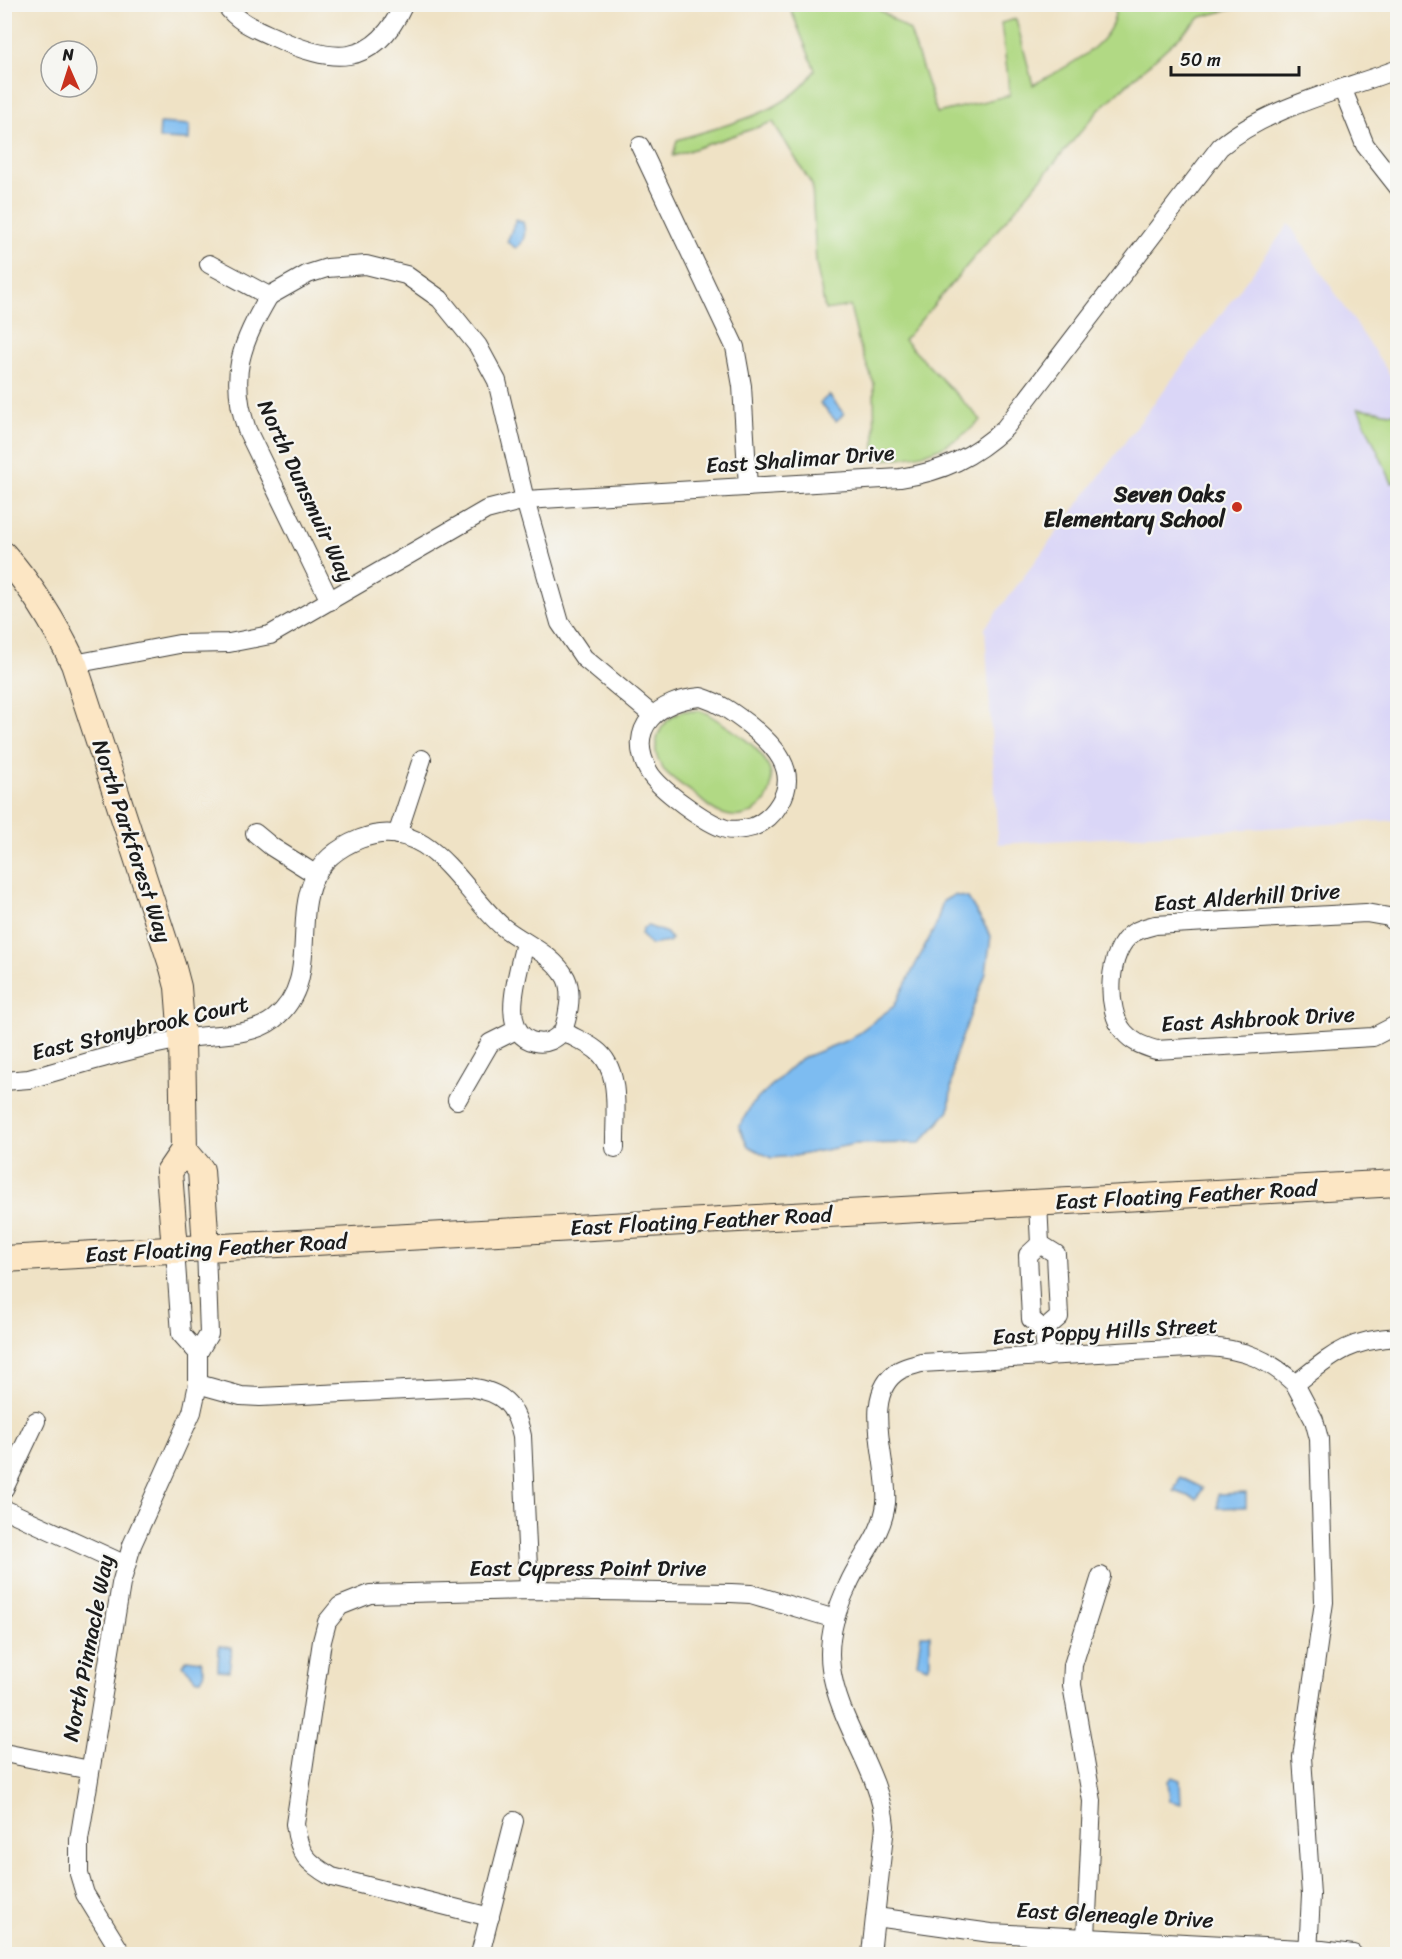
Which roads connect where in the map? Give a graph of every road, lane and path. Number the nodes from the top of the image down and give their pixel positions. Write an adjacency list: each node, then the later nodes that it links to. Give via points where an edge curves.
1 (225, 4): 2 (street, via 245,23 321,56 351,55 369,49 396,22)
2 (404, 4)
3 (1398, 69): 4 (street, East Shalimar Drive)
4 (1343, 90): 6 (street, via 1365,145); 9 (street, East Shalimar Drive, via 1253,123 1220,147 1018,412 975,453 920,475)
5 (640, 146): 9 (street, via 735,347 742,386)
6 (1398, 187)
7 (209, 264): 8 (street)
8 (269, 296): 10 (street, via 308,274 346,264 386,268 424,286 440,299 489,363); 12 (street, North Dunsmuir Way, via 242,349 237,390 240,410)
9 (748, 487): 10 (street, East Shalimar Drive)
10 (525, 500): 12 (street, East Shalimar Drive, via 486,510); 14 (street, via 553,603 570,642)
11 (4, 555): 13 (main road, North Parkforest Way, via 40,601)
12 (330, 601): 13 (street, East Shalimar Drive, via 287,627 250,641 179,644)
13 (74, 664): 25 (main road, North Parkforest Way, via 173,968)
14 (651, 714): 14 (street, via 644,731 644,757 660,784 710,822 728,830 749,828 775,812 788,782 785,766 771,742 720,702 701,697 681,698)
15 (422, 759): 17 (street)
16 (255, 833): 18 (street)
17 (397, 835): 18 (street, East Stonybrook Court, via 378,835 344,846); 20 (street, East Stonybrook Court, via 438,854 490,914)
18 (315, 874): 25 (street, East Stonybrook Court, via 306,896 302,971 290,1001 274,1018 254,1030)
19 (1398, 925): 24 (street, East Alderhill Drive, via 1389,917 1366,913 1155,925 1133,933 1117,951 1112,972 1114,1009)
20 (525, 942): 22 (street, via 512,1012); 23 (street, East Stonybrook Court, via 556,964 567,980 570,996)
21 (1398, 1024): 24 (street, East Ashbrook Drive, via 1373,1037 1156,1050 1137,1044)
22 (516, 1030): 23 (street, via 526,1040 538,1043 549,1042); 27 (street, via 490,1043)
23 (563, 1031): 28 (street, via 597,1050 608,1064 613,1079)
24 (1123, 1031)
25 (182, 1039): 26 (street, East Stonybrook Court, via 29,1079); 29 (main road, North Parkforest Way)
26 (4, 1081)
27 (457, 1100)
28 (615, 1148)
29 (184, 1150): 33 (main road, via 201,1170); 34 (main road, North Parkforest Way, via 170,1172)
30 (1398, 1183): 31 (main road, East Floating Feather Road)
31 (1038, 1203): 32 (street); 33 (main road, East Floating Feather Road)
32 (1040, 1244): 36 (street, via 1028,1255 1031,1319); 36 (street, via 1056,1254 1059,1307 1059,1317)
33 (206, 1248): 34 (main road, East Floating Feather Road); 38 (street, North Pinnacle Way, via 209,1334)
34 (175, 1250): 35 (main road, East Floating Feather Road); 38 (street, via 181,1334)
35 (4, 1259)
36 (1044, 1330): 39 (street)
37 (1398, 1337): 41 (street, via 1360,1341 1341,1349)
38 (198, 1353): 40 (street, North Pinnacle Way)
39 (1046, 1357): 41 (street, East Poppy Hills Street, via 1227,1348 1264,1360); 48 (street, East Poppy Hills Street, via 921,1363 900,1370 888,1381 880,1396 877,1416 886,1504 878,1533 848,1584)
40 (198, 1384): 45 (street, North Pinnacle Way, via 185,1430); 47 (street, via 260,1397 469,1387 489,1390 506,1401 518,1416 522,1436)
41 (1295, 1384): 55 (street, via 1314,1420 1319,1439 1324,1583 1302,1757 1311,1875)
42 (36, 1421): 43 (street)
43 (4, 1489)
44 (4, 1509): 45 (street)
45 (126, 1565): 50 (street, North Pinnacle Way)
46 (1101, 1576): 54 (street, via 1073,1665 1072,1685 1092,1801)
47 (528, 1590): 48 (street, East Cypress Point Drive, via 751,1594); 52 (street, East Cypress Point Drive, via 370,1594 340,1606 327,1622 322,1641 295,1824 298,1846 311,1865 332,1877)
48 (835, 1619): 53 (street, via 831,1666 835,1691 883,1807 885,1826)
49 (4, 1753): 50 (street)
50 (90, 1770): 56 (street, North Pinnacle Way, via 79,1840 79,1874 85,1894)
51 (514, 1821): 52 (street)
52 (490, 1917): 57 (street)
53 (876, 1917): 54 (street, East Gleneagle Drive, via 991,1933); 58 (street)
54 (1086, 1938): 55 (street, East Gleneagle Drive)
55 (1308, 1952): 59 (street, East Gleneagle Drive)
56 (122, 1954)
57 (480, 1954)
58 (871, 1954)
59 (1353, 1954)

